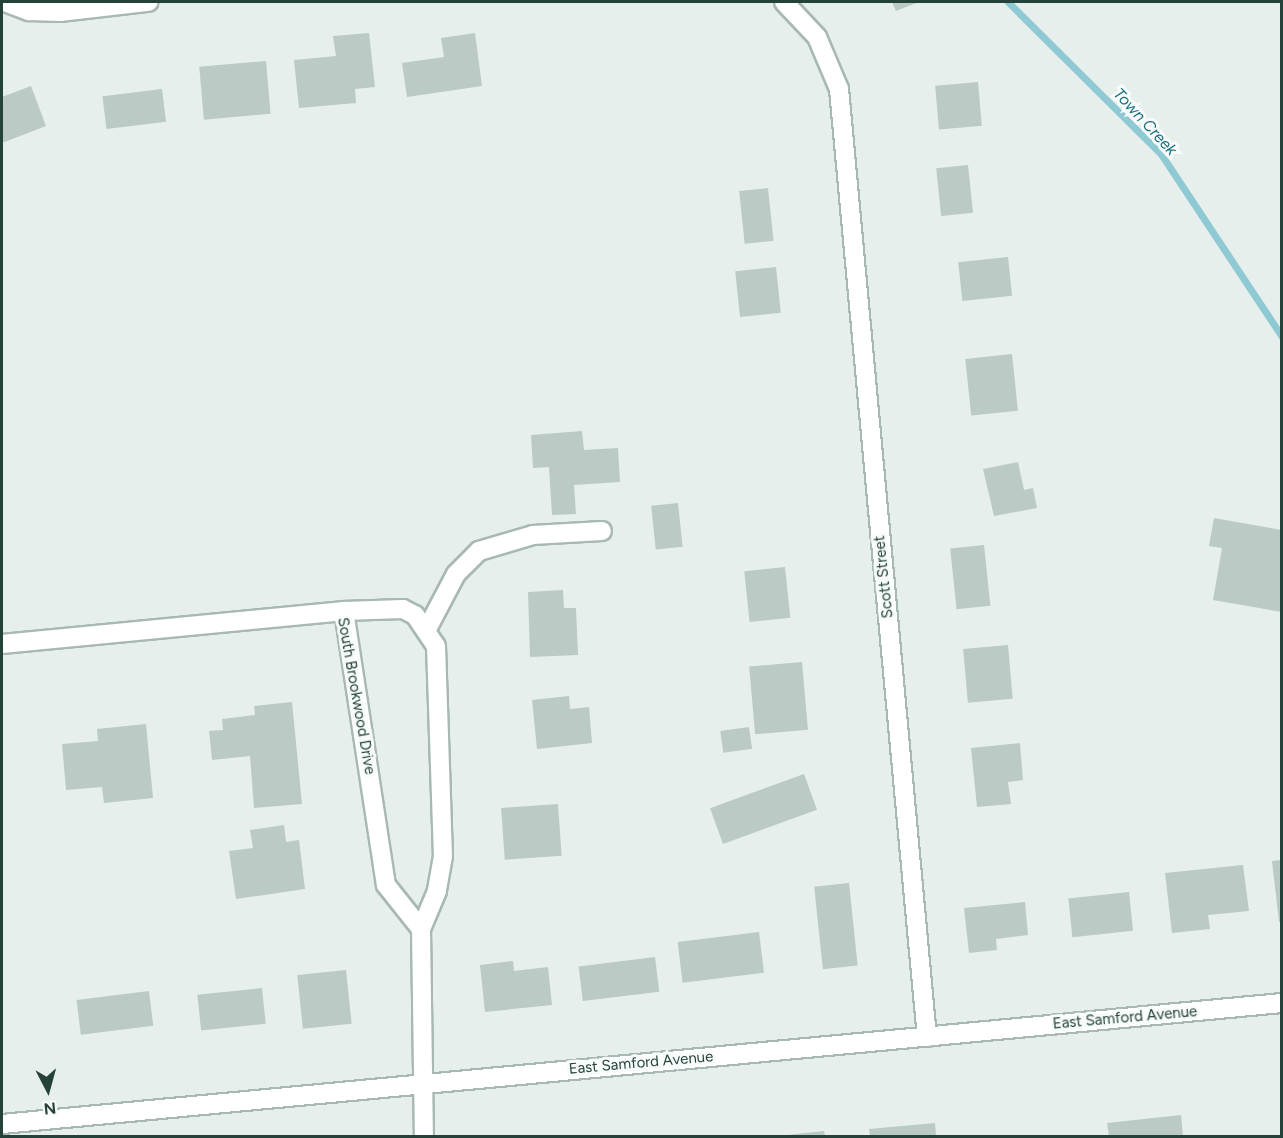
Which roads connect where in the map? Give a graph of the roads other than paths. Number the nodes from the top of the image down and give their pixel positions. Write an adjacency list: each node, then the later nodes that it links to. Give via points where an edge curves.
1 (5, 2): 2 (street, via 30,11 60,12)
2 (148, 2)
3 (784, 2): 10 (street, Scott Street, via 817,37 838,89 842,117 843,176)
4 (602, 531): 6 (street, via 532,535 479,551 456,574)
5 (344, 610): 6 (street, via 403,609); 7 (street, South Brookwood Drive); 8 (street, South Brookwood Drive, via 386,885)
6 (427, 629): 8 (street, via 436,646 443,856 437,891)
7 (2, 644)
8 (421, 929): 11 (street)
9 (1281, 1003): 10 (street, East Samford Avenue)
10 (927, 1037): 11 (street, East Samford Avenue)
11 (422, 1083): 12 (street, East Samford Avenue); 13 (street)
12 (2, 1124)
13 (424, 1137)

